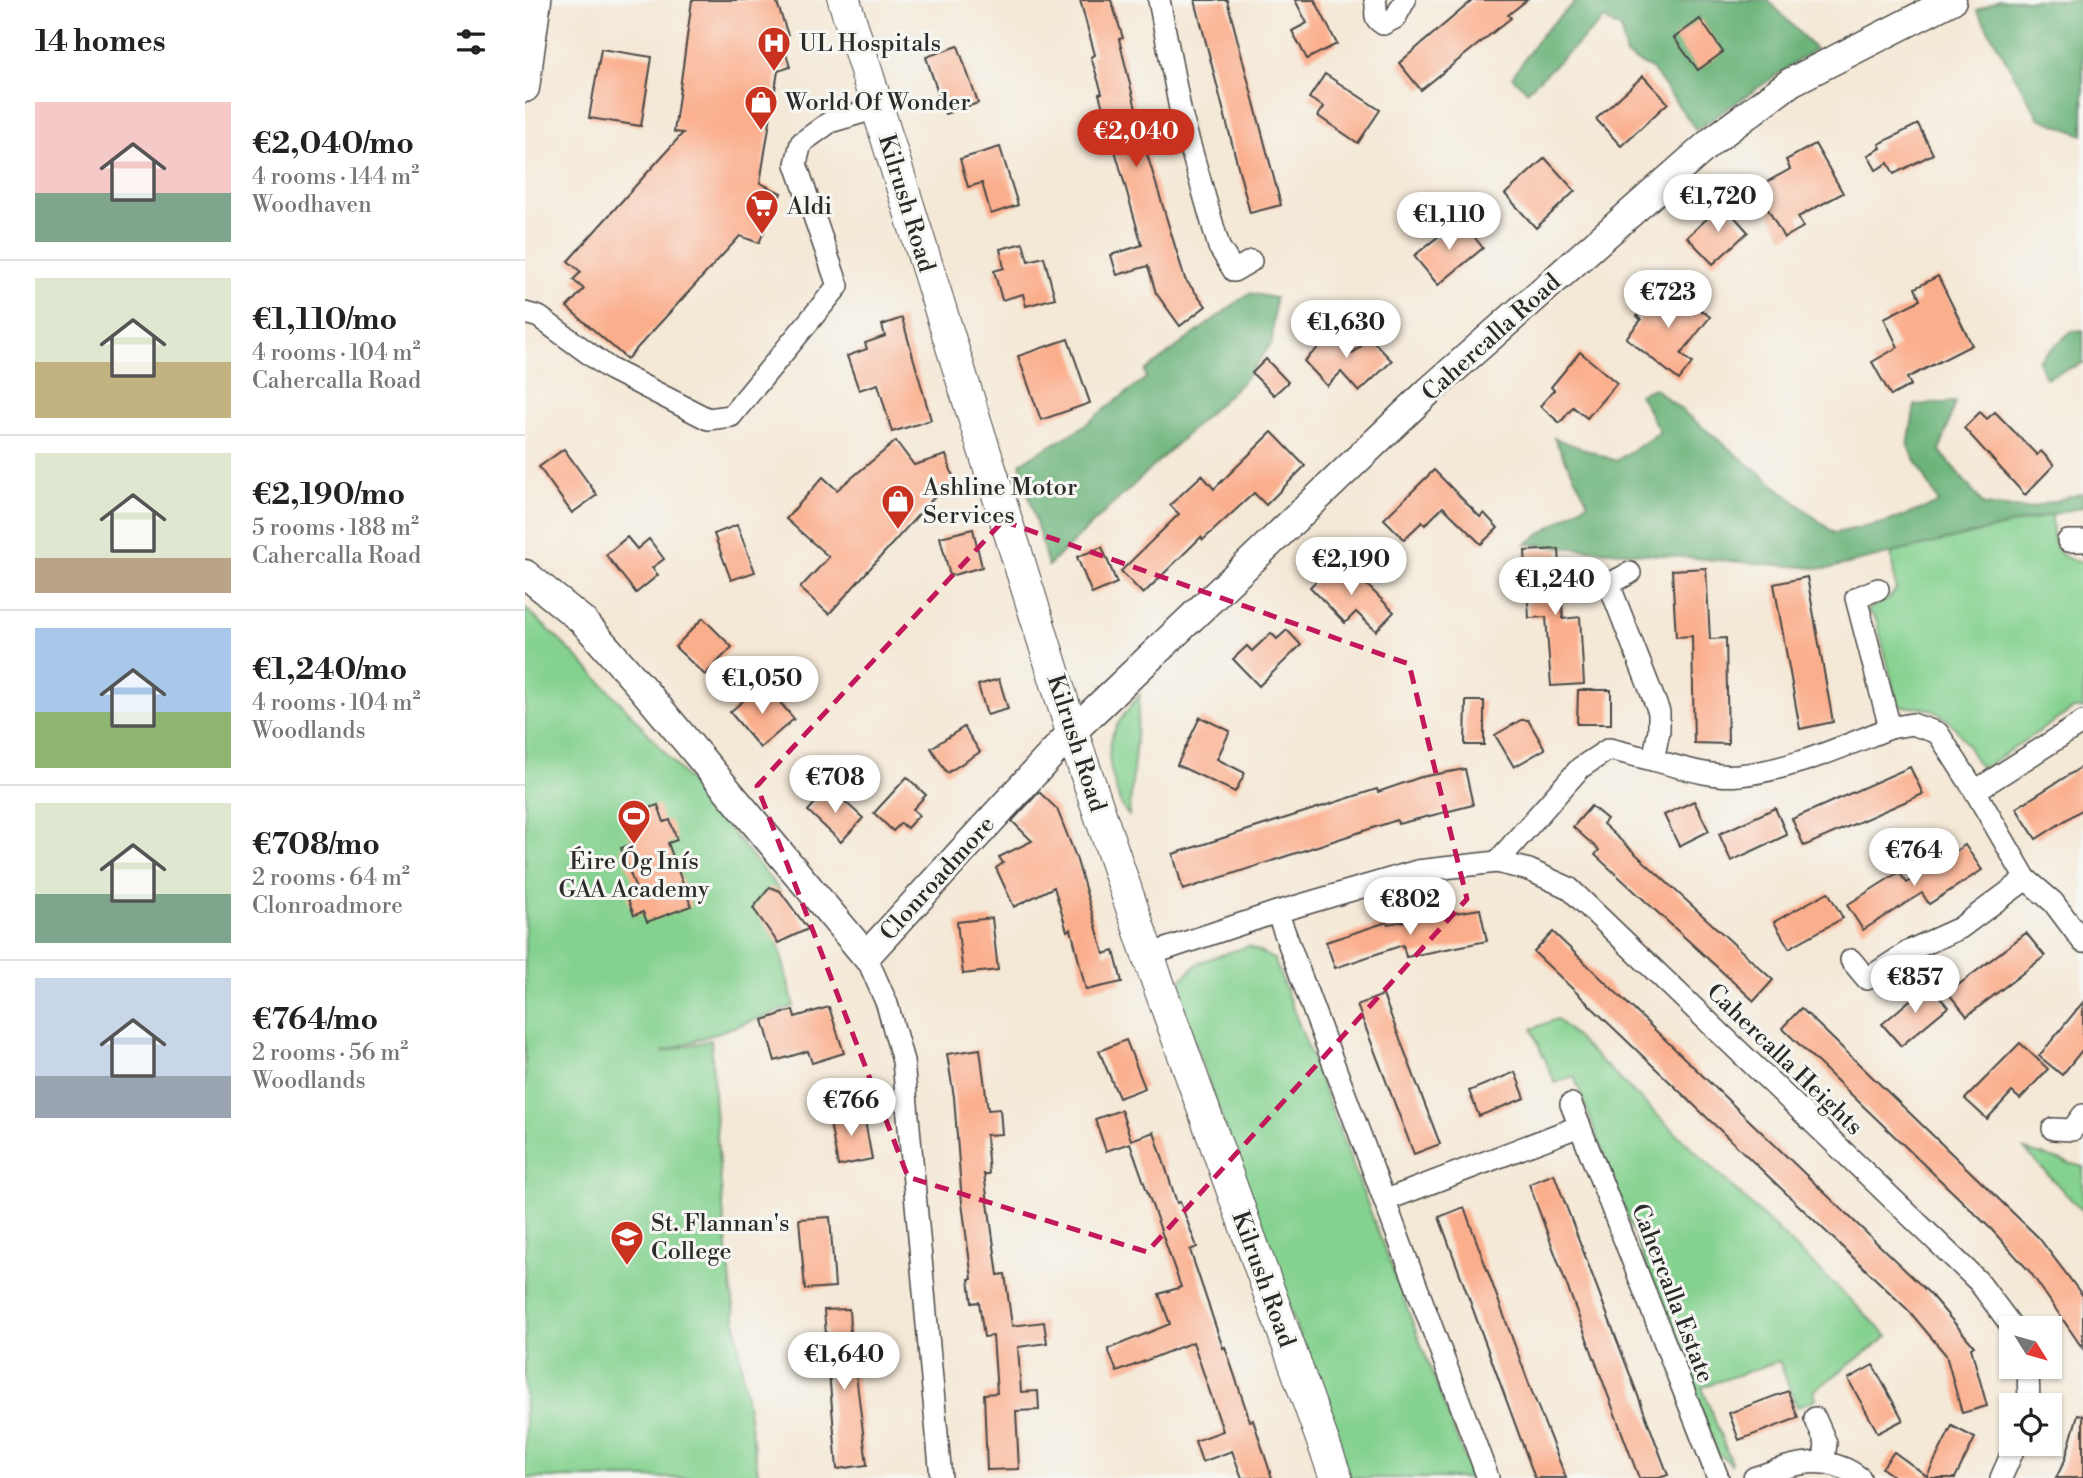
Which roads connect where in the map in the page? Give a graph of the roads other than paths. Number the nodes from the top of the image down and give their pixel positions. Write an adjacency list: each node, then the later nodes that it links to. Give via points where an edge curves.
1 (537, 0): 7 (street)
2 (844, 0): 8 (main road, Kilrush Road)
3 (1159, 0): 9 (street, via 1181,114 1219,247 1234,271)
4 (1375, 0): 5 (street, via 1376,20 1383,24 1395,18)
5 (1405, 0)
6 (1952, 0): 16 (street, Cahercalla Road, via 1791,82 1712,141 1429,391)
7 (525, 88)
8 (877, 108): 10 (street, via 830,122 801,143 796,164 838,286 731,416 708,419 610,369 540,317); 16 (main road, Kilrush Road)
9 (1251, 261)
10 (525, 313)
11 (1630, 573): 17 (street, via 1609,584 1659,712)
12 (525, 574): 24 (street, Clonroadmore, via 583,621)
13 (1878, 589): 15 (street, via 1856,597)
14 (2083, 722): 18 (street)
15 (1890, 728): 17 (street, via 1807,760 1737,775 1694,771); 18 (street, via 1912,724 1938,733)
16 (1072, 732): 23 (main road, Kilrush Road); 24 (street, Clonroadmore)
17 (1653, 760): 19 (street, via 1609,749 1580,768)
18 (1975, 791): 20 (street)
19 (1497, 862): 21 (street, via 1417,871); 31 (street, Cahercalla Heights, via 1569,888 1978,1281)
20 (2026, 878): 22 (street, via 2053,902); 25 (street, via 1960,928 1910,950 1867,979)
21 (1277, 912): 23 (street); 30 (street)
22 (2083, 942)
23 (1148, 955): 36 (main road, Kilrush Road)
24 (866, 956): 35 (street, via 887,1004 903,1061)
25 (1851, 960)
26 (1571, 1104): 28 (street, Cahercalla Estate)
27 (2083, 1115): 29 (street, via 2072,1130)
28 (1580, 1126): 30 (street); 38 (street, Cahercalla Estate)
29 (2053, 1129)
30 (1386, 1200): 37 (street)
31 (2004, 1316)
32 (1815, 1418): 34 (street, via 1826,1443)
33 (2011, 1456): 41 (street)
34 (1824, 1461): 39 (street, via 1798,1463); 40 (street)
35 (941, 1478)
36 (1336, 1478)
37 (1488, 1478)
38 (1718, 1478)
39 (1754, 1478)
40 (1860, 1478)
41 (2001, 1478)

